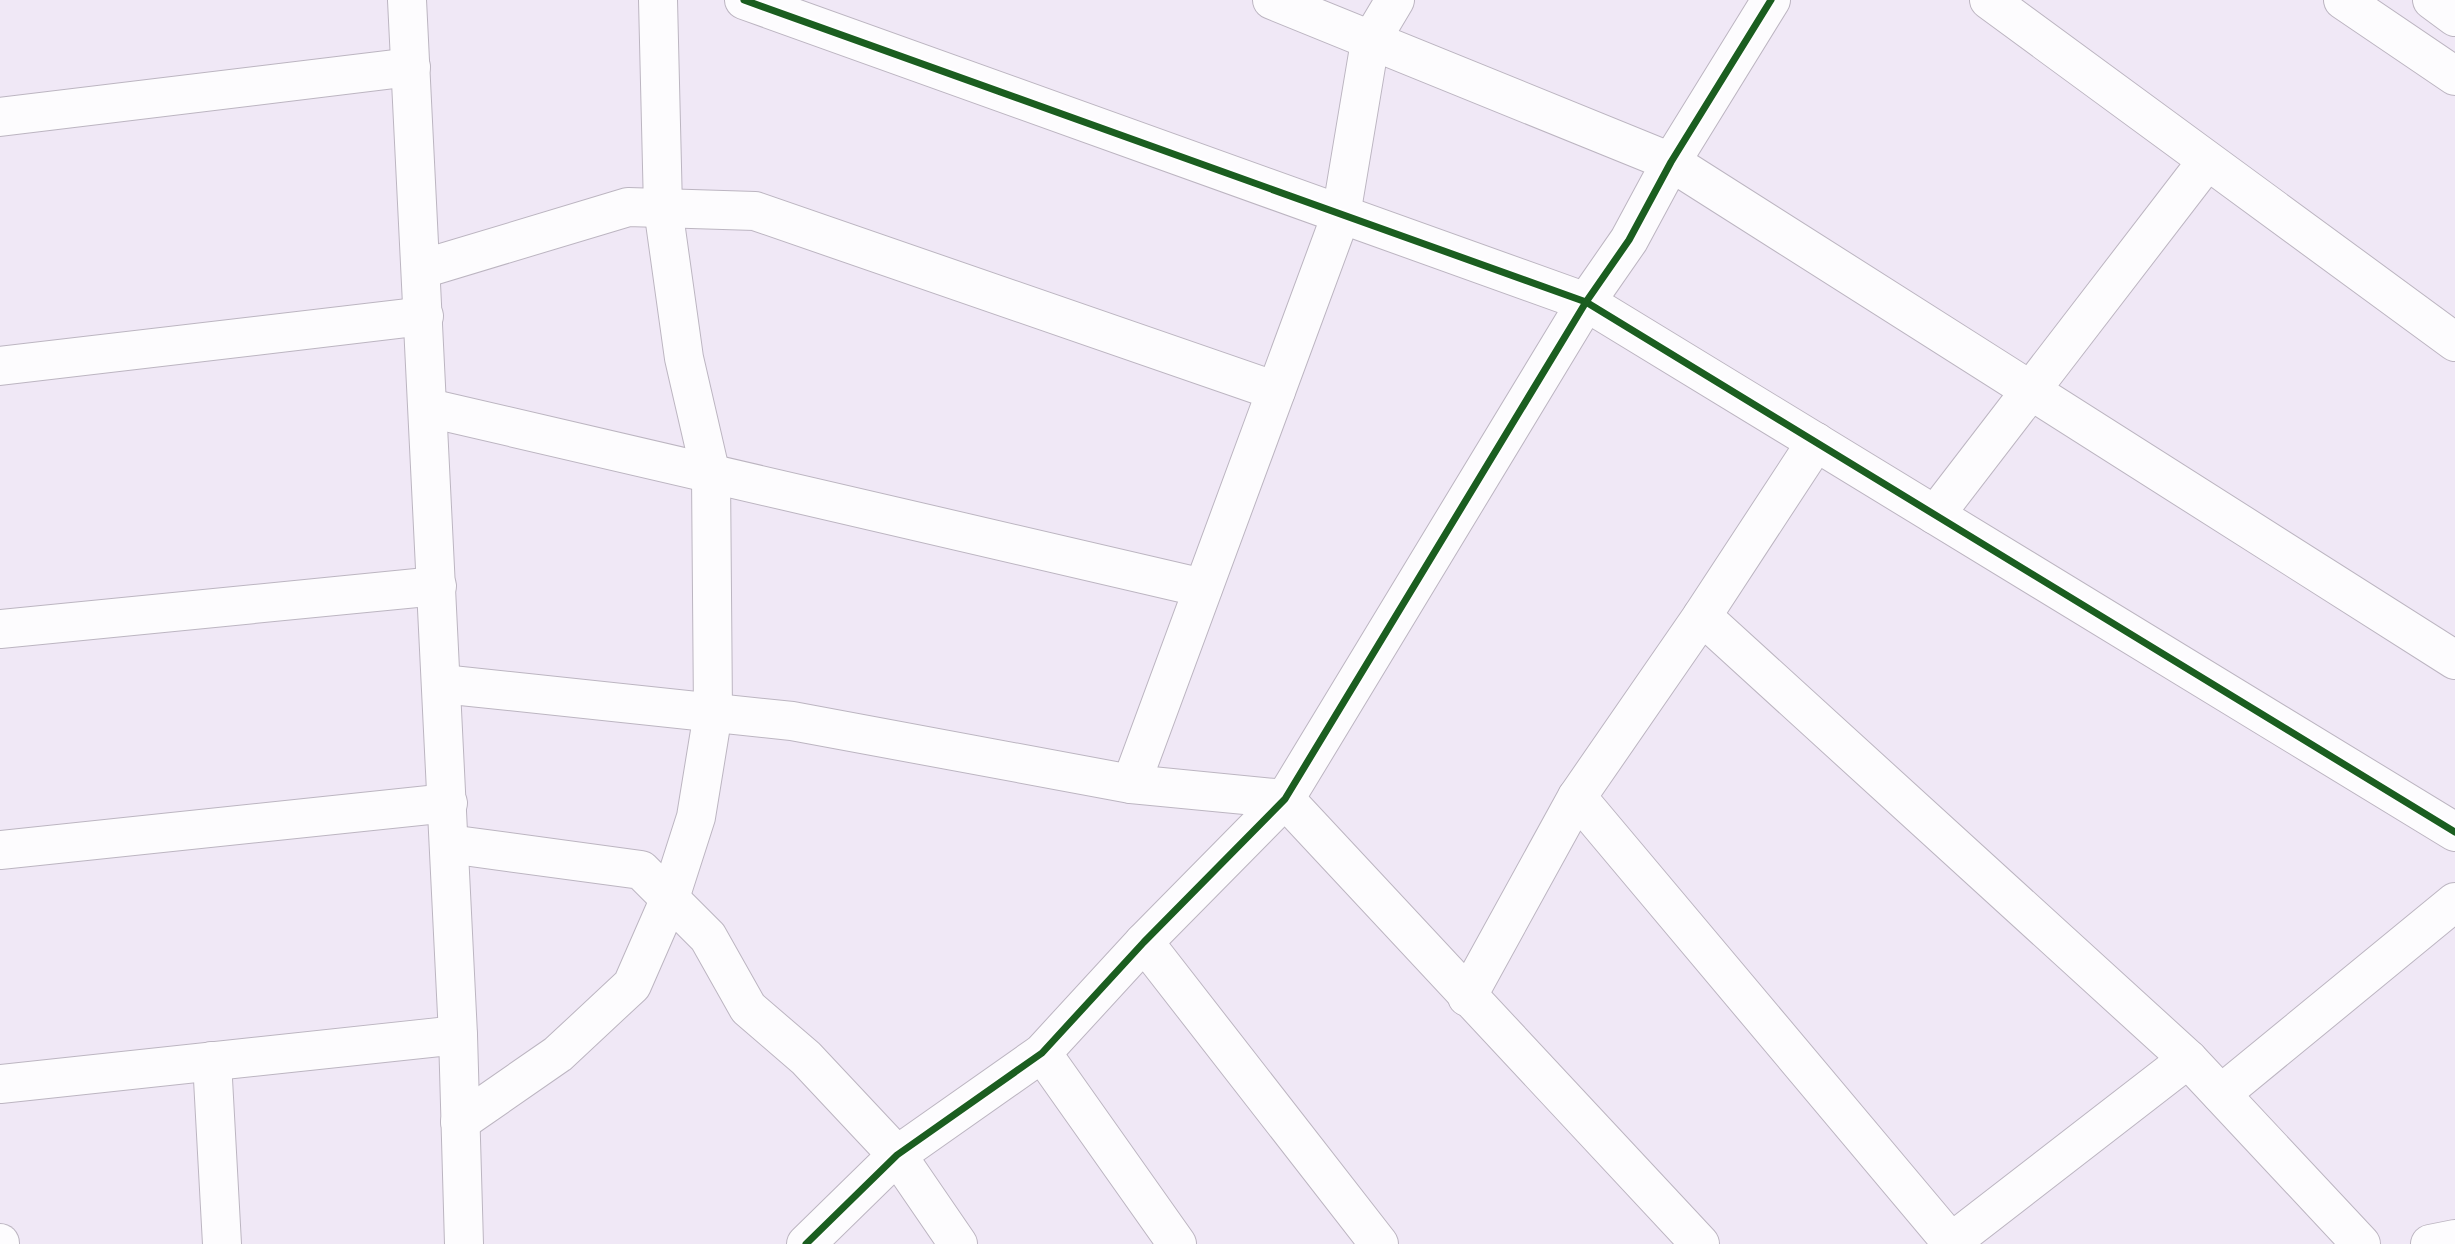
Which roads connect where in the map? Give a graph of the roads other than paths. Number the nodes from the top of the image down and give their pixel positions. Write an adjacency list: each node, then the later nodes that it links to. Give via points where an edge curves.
1 (407, 0): 12 (street)
2 (658, 0): 17 (street)
3 (744, 0): 18 (street)
4 (1272, 0): 11 (street)
5 (1395, 0): 11 (street)
6 (1771, 0): 16 (street)
7 (1989, 0): 15 (street)
8 (2343, 0): 13 (street)
9 (2432, 0): 10 (street)
10 (2455, 17)
11 (1370, 42): 16 (street); 18 (street)
12 (411, 67): 14 (street); 19 (street)
13 (2454, 72)
14 (0, 117)
15 (2207, 161): 22 (street); 25 (street)
16 (1671, 162): 20 (street, via 1629,240); 25 (street)
17 (663, 208): 19 (street, via 628,206); 24 (street, via 755,211); 28 (street, via 684,358)
18 (1341, 215): 20 (street); 24 (street)
19 (422, 269): 21 (street)
20 (1586, 302): 27 (street); 39 (street)
21 (424, 316): 23 (street); 26 (street)
22 (2455, 342)
23 (0, 366)
24 (1276, 391): 31 (street)
25 (2032, 391): 29 (street); 34 (street)
26 (429, 408): 28 (street); 30 (street)
27 (1816, 442): 29 (street); 32 (street)
28 (711, 475): 31 (street); 36 (street)
29 (1935, 515): 41 (street)
30 (437, 586): 33 (street); 35 (street)
31 (1203, 588): 37 (street)
32 (1702, 616): 38 (street); 50 (street)
33 (0, 629)
34 (2455, 660)
35 (442, 684): 36 (street); 40 (street)
36 (713, 713): 37 (street, via 792,721); 44 (street, via 696,817)
37 (1131, 783): 39 (street)
38 (1577, 797): 47 (street); 57 (street)
39 (1285, 799): 46 (street); 47 (street)
40 (447, 803): 42 (street); 43 (street)
41 (2455, 832)
42 (449, 844): 44 (street, via 640,870); 48 (street)
43 (0, 850)
44 (670, 898): 54 (street, via 632,985 558,1054); 55 (street, via 708,937 748,1008 806,1058)
45 (2455, 902): 53 (street)
46 (1144, 942): 49 (street); 63 (street)
47 (1467, 997): 64 (street)
48 (458, 1035): 51 (street); 54 (street)
49 (1042, 1053): 55 (street); 62 (street)
50 (2188, 1059): 53 (street); 57 (street)
51 (212, 1061): 52 (street); 58 (street)
52 (0, 1084)
53 (2221, 1094): 65 (street)
54 (460, 1122): 59 (street)
55 (897, 1155): 60 (street); 61 (street)
56 (2455, 1239): 66 (street)
57 (1950, 1243)
58 (222, 1244)
59 (464, 1244)
60 (806, 1244)
61 (958, 1244)
62 (1177, 1244)
63 (1379, 1244)
64 (1700, 1244)
65 (2361, 1244)
66 (2430, 1244)

